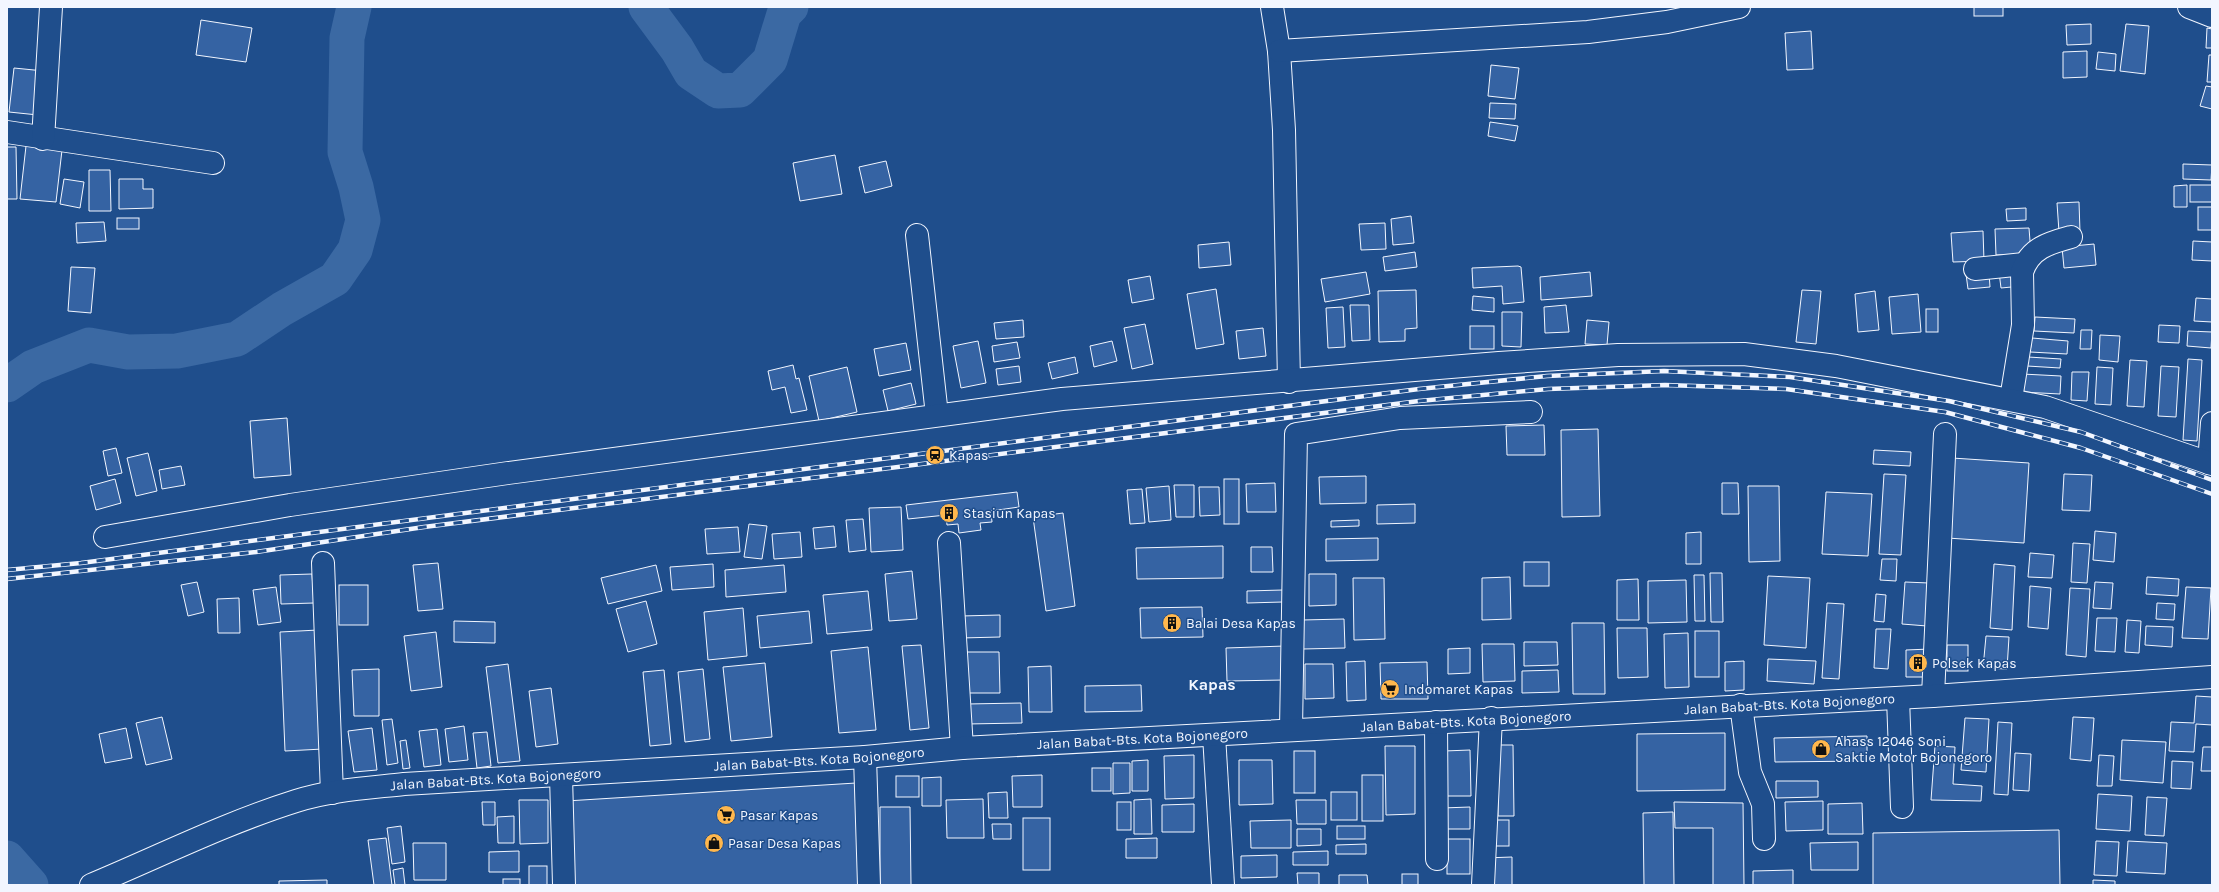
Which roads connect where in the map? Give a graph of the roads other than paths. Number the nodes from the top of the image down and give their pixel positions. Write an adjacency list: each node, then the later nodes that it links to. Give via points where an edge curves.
1 (51, 7): 8 (main road)
2 (1739, 7): 6 (main road, via 1667,22 1588,32)
3 (2189, 7): 5 (main road)
4 (1274, 16): 6 (main road)
5 (2212, 16)
6 (1279, 52): 14 (main road, via 1284,130)
7 (7, 132): 8 (main road)
8 (43, 139): 9 (main road)
9 (213, 163)
10 (917, 235): 17 (main road)
11 (2071, 237): 12 (main road, via 2038,248)
12 (2024, 264): 13 (main road); 15 (main road, via 2023,325)
13 (1975, 269)
14 (1289, 382): 15 (main road, via 1618,355 1744,354 1836,366); 17 (main road, via 1062,399)
15 (2010, 400): 20 (main road, via 2045,406)
16 (1531, 412): 30 (main road, via 1400,418 1296,434)
17 (937, 415): 21 (main road, via 290,505)
18 (2212, 423): 20 (main road)
19 (1945, 434): 25 (main road)
20 (2210, 463)
21 (106, 537)
22 (949, 544): 32 (main road)
23 (323, 563): 35 (main road)
24 (2212, 677): 25 (main road, Jalan Babat-Bts. Kota Bojonegoro)
25 (1933, 696): 26 (main road, Jalan Babat-Bts. Kota Bojonegoro)
26 (1898, 698): 27 (main road, Jalan Babat-Bts. Kota Bojonegoro); 36 (main road)
27 (1741, 705): 28 (main road, Jalan Babat-Bts. Kota Bojonegoro); 37 (main road, via 1750,772 1763,804)
28 (1491, 718): 29 (main road, Jalan Babat-Bts. Kota Bojonegoro); 43 (main road)
29 (1436, 722): 30 (main road, Jalan Babat-Bts. Kota Bojonegoro); 38 (main road)
30 (1291, 729): 31 (main road, Jalan Babat-Bts. Kota Bojonegoro)
31 (1214, 735): 32 (main road, Jalan Babat-Bts. Kota Bojonegoro); 42 (main road)
32 (962, 748): 33 (main road, Jalan Babat-Bts. Kota Bojonegoro)
33 (865, 757): 34 (main road, Jalan Babat-Bts. Kota Bojonegoro); 41 (main road)
34 (561, 776): 35 (main road, Jalan Babat-Bts. Kota Bojonegoro, via 404,784); 40 (main road)
35 (332, 793): 39 (main road, Jalan Babat-Bts. Kota Bojonegoro, via 296,801 237,823)
36 (1902, 807)
37 (1764, 839)
38 (1437, 858)
39 (96, 883)
40 (564, 885)
41 (869, 885)
42 (1223, 885)
43 (1482, 885)

